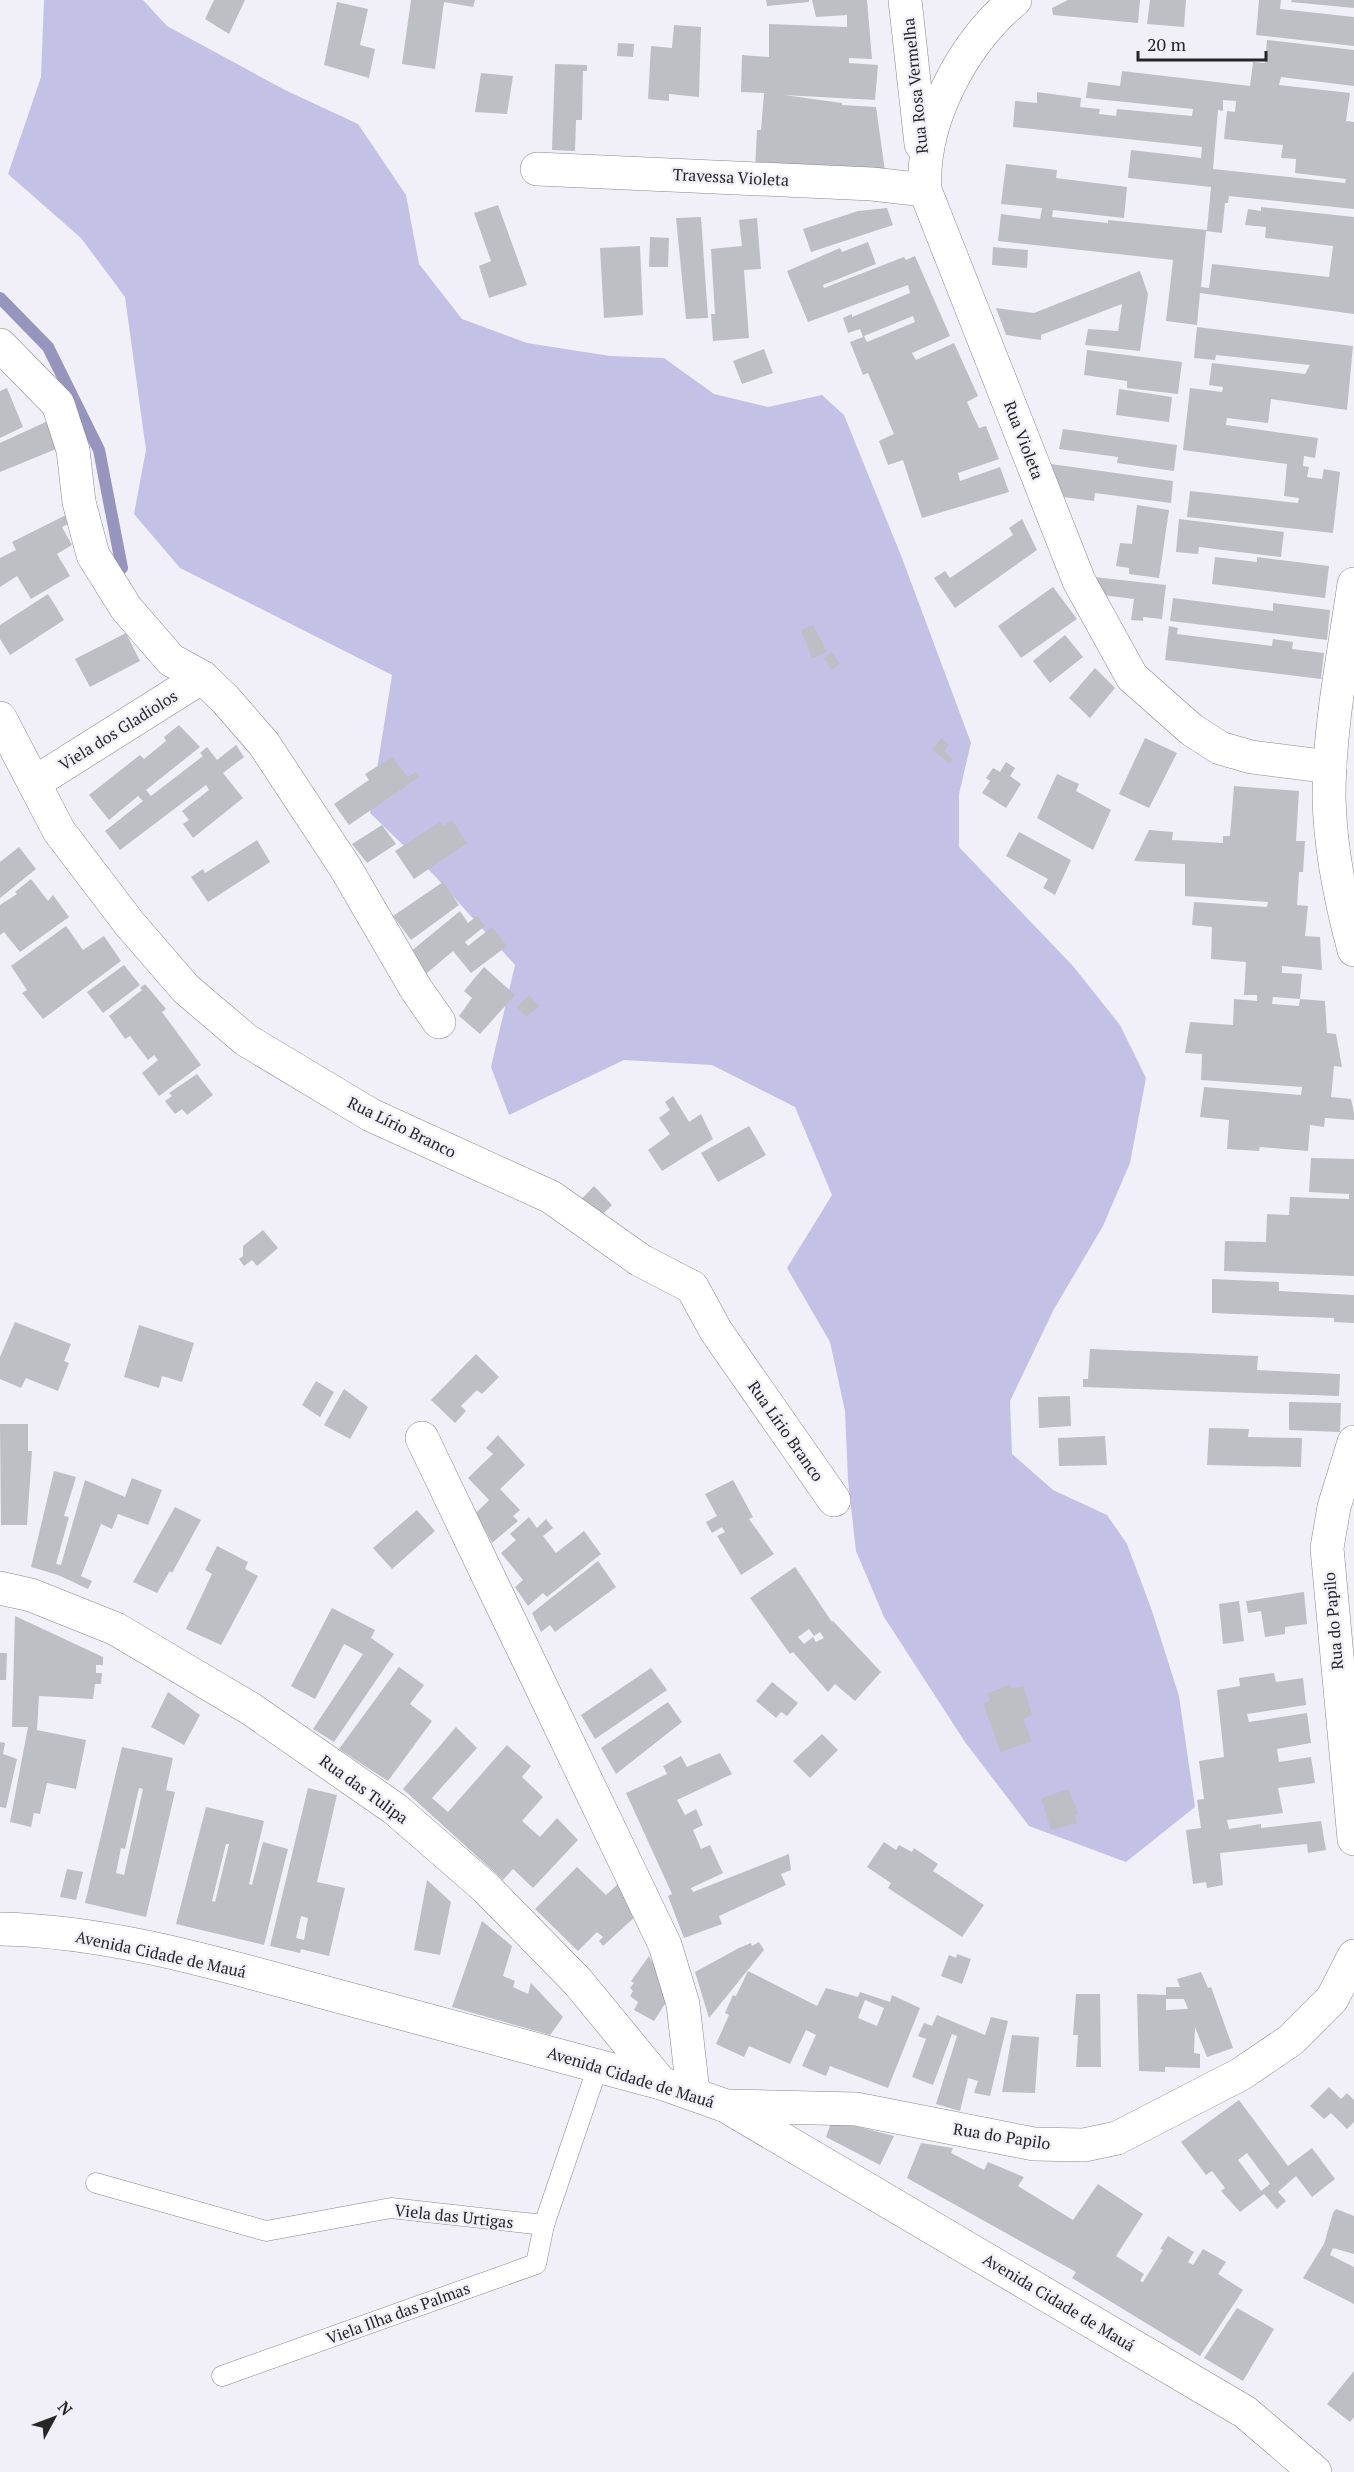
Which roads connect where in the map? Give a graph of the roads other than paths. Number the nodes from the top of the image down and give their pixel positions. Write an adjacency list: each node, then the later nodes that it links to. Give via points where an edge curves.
1 (905, 0): 4 (street, Rua Rosa Vermelha)
2 (1015, 0): 4 (street, via 999,14 966,58 939,106)
3 (537, 169): 4 (street, Travessa Violeta, via 872,184)
4 (925, 181): 9 (street, Rua Violeta, via 1079,581 1132,677 1192,730 1220,748 1251,757)
5 (0, 345): 7 (street, via 58,404 73,450 79,502 93,555 126,608 171,660)
6 (1354, 584): 9 (street)
7 (202, 677): 10 (street, Viela dos Gladiolos); 13 (street, via 264,744 345,867)
8 (0, 718): 10 (street, Rua Lírio Branco)
9 (1330, 767): 11 (street, via 1329,799)
10 (34, 783): 16 (street, Rua Lírio Branco, via 59,831 129,923 186,989 246,1040 371,1115 551,1197 640,1260 692,1287 716,1331)
11 (1345, 859): 12 (street)
12 (1354, 950)
13 (439, 1022)
14 (422, 1438): 23 (street, via 665,1945 683,2004)
15 (1354, 1442): 18 (street, Rua do Papilo, via 1334,1507 1327,1548)
16 (834, 1500)
17 (0, 1588): 22 (street, Rua das Tulipa, via 31,1595 116,1629 251,1709 395,1809 486,1888 578,1982)
18 (1354, 1839)
19 (0, 1929): 21 (street, Avenida Cidade de Mauá, via 43,1929 222,1965)
20 (1354, 1956): 24 (street, Rua do Papilo, via 1332,1999 1292,2040 1241,2074 1117,2138 1084,2145 1034,2144 856,2109)
21 (598, 2066): 22 (street, Avenida Cidade de Mauá); 26 (lane)
22 (661, 2083): 23 (street, Avenida Cidade de Mauá)
23 (693, 2092): 24 (street, Avenida Cidade de Mauá)
24 (726, 2106): 28 (street, Avenida Cidade de Mauá, via 1245,2412)
25 (96, 2183): 26 (lane, Viela das Urtigas, via 266,2231 391,2208)
26 (544, 2225): 27 (lane, Viela Ilha das Palmas, via 536,2264)
27 (222, 2376)
28 (1315, 2472)

